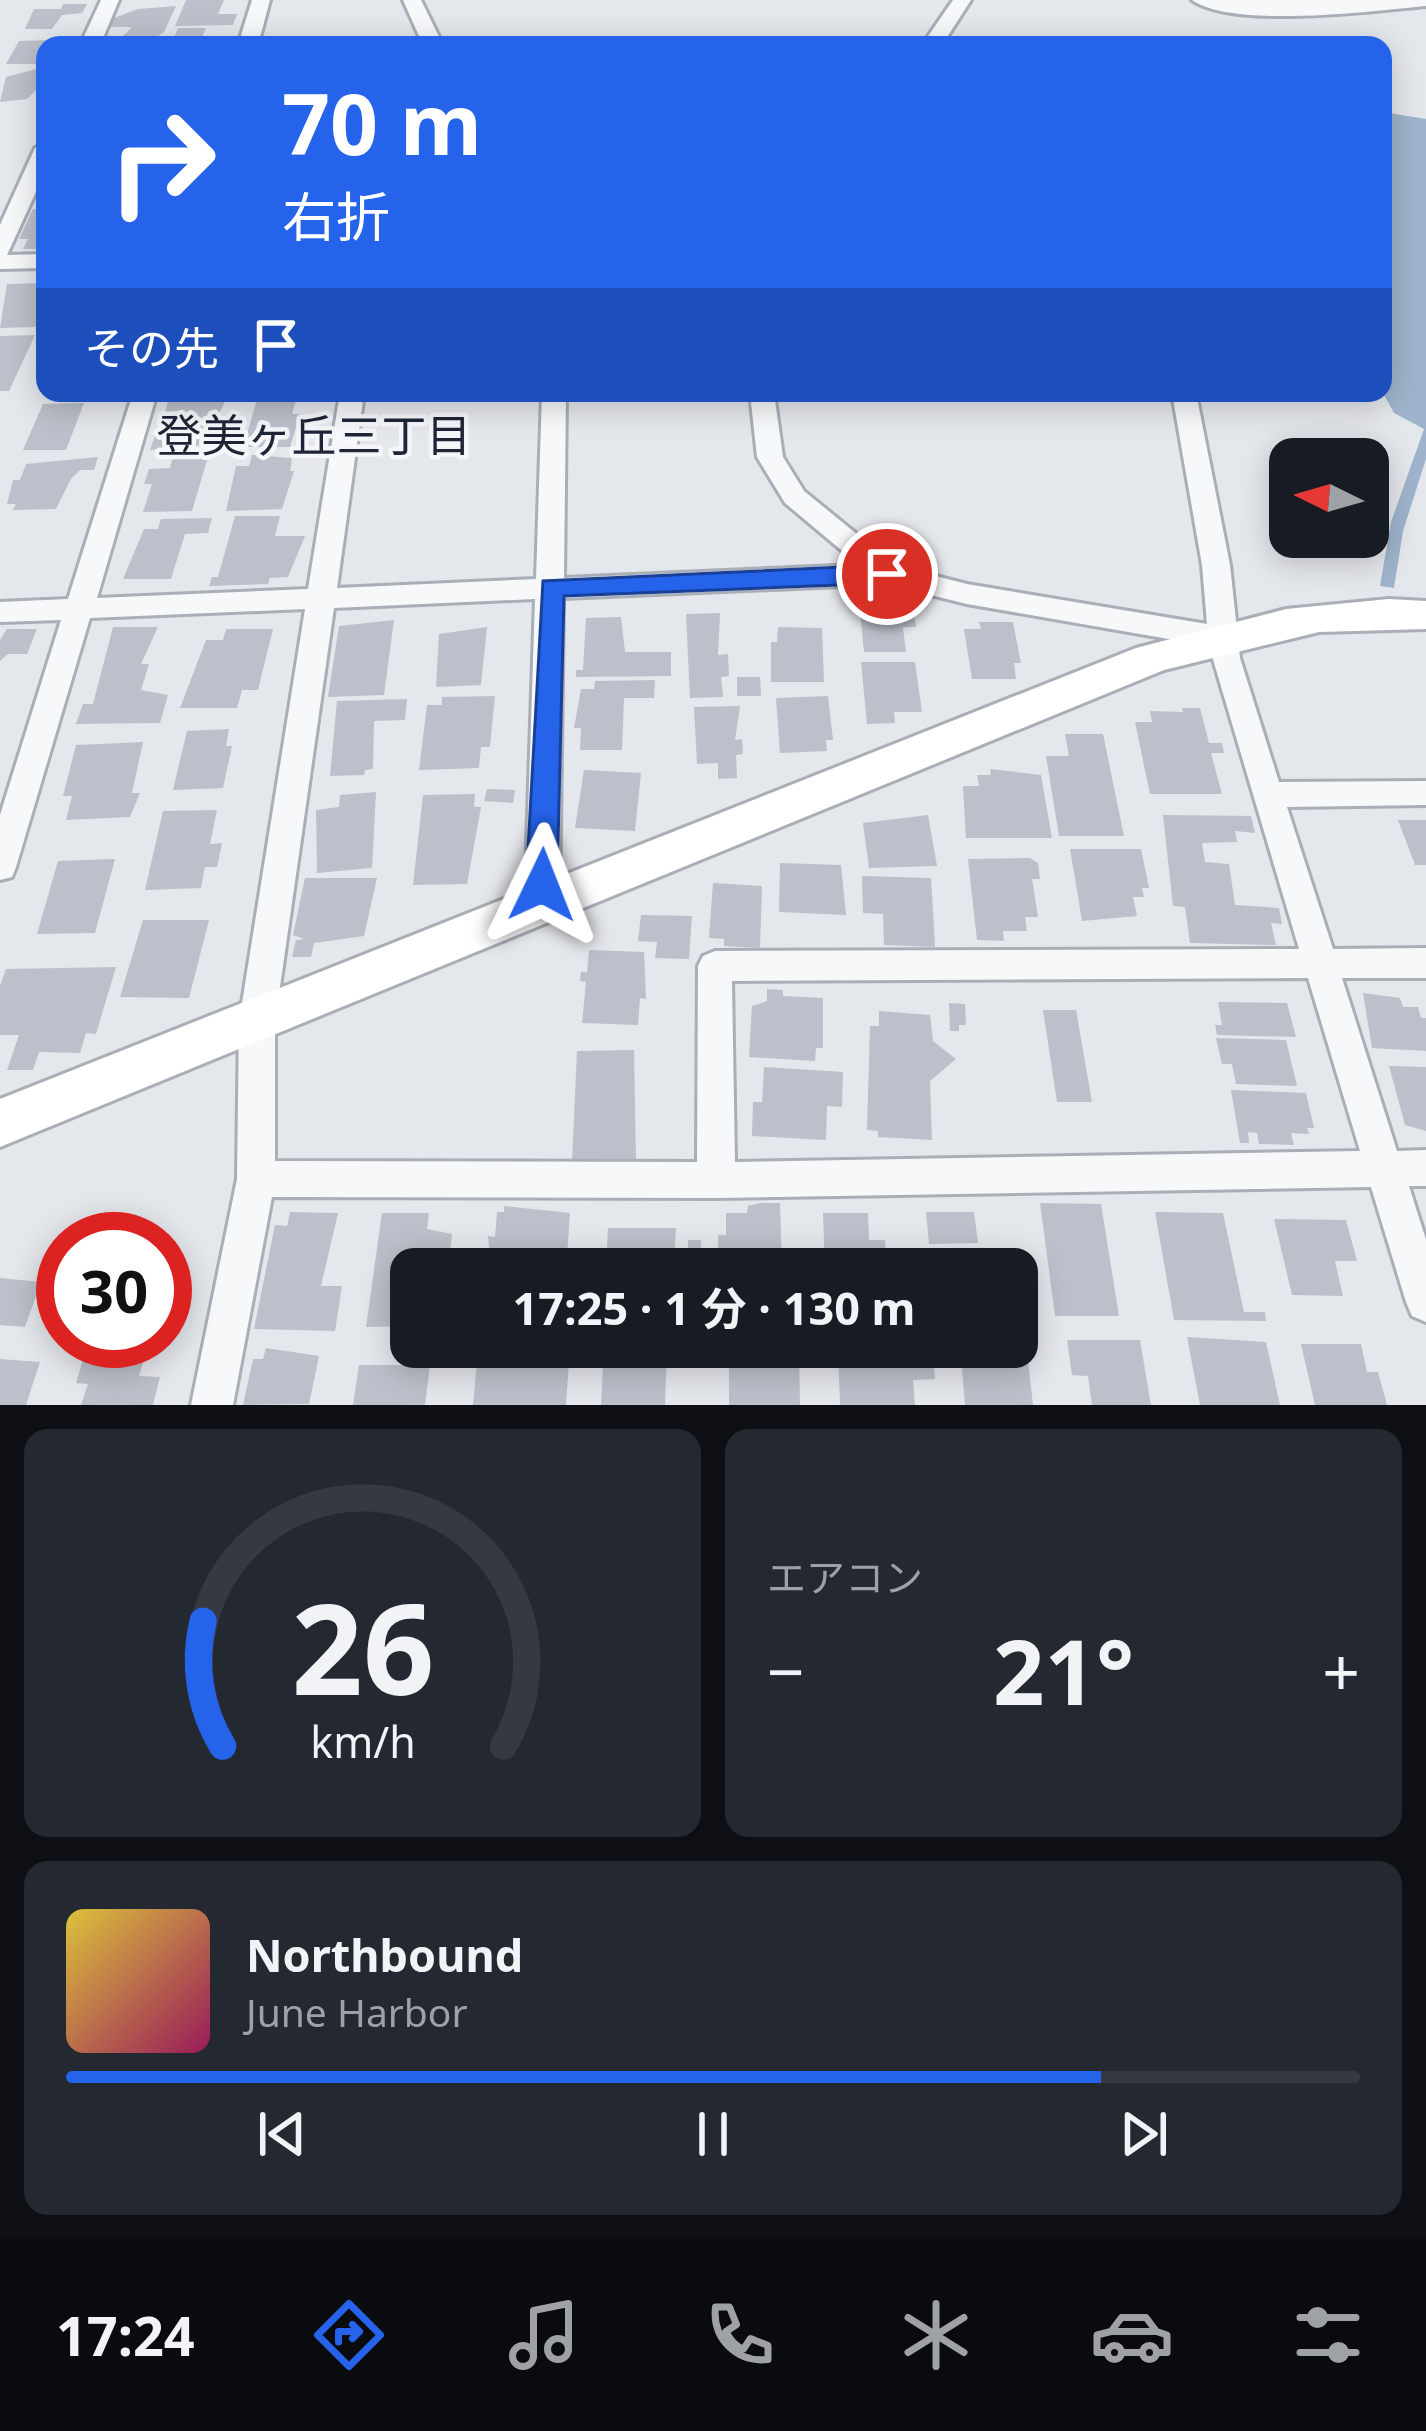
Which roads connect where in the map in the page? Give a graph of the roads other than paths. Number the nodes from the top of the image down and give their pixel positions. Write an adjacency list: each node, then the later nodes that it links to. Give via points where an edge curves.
1 (110, 0): 7 (street)
2 (261, 0): 8 (street)
3 (412, 0): 9 (street)
4 (962, 0): 10 (street)
5 (1201, 0): 6 (street, via 1309,10)
6 (1426, 0)
7 (95, 36)
8 (251, 36)
9 (429, 36)
10 (938, 36)
11 (36, 168): 12 (street)
12 (0, 250)
13 (36, 261): 14 (street)
14 (0, 262)
15 (142, 402): 23 (street)
16 (351, 402): 22 (street)
17 (554, 402): 21 (street)
18 (763, 402): 20 (street, via 770,457 794,497)
19 (1186, 402): 26 (street, via 1216,565)
20 (887, 574): 21 (street); 26 (street)
21 (552, 588): 22 (street); 30 (street)
22 (324, 598): 23 (street); 33 (street)
23 (83, 609): 24 (street); 29 (street)
24 (0, 612)
25 (1426, 615): 26 (street, via 1354,610)
26 (1220, 638): 28 (street); 30 (street, via 1128,668)
27 (1426, 793): 28 (street)
28 (1272, 796): 32 (street)
29 (0, 867)
30 (542, 907): 33 (street)
31 (1426, 963): 32 (street)
32 (1319, 964): 36 (street); 38 (street, via 716,966)
33 (257, 1022): 34 (street); 37 (street)
34 (0, 1123)
35 (1426, 1168): 36 (street)
36 (1383, 1169): 38 (street); 39 (street)
37 (256, 1179): 38 (street); 40 (street)
38 (716, 1180)
39 (1426, 1302)
40 (212, 1405)

